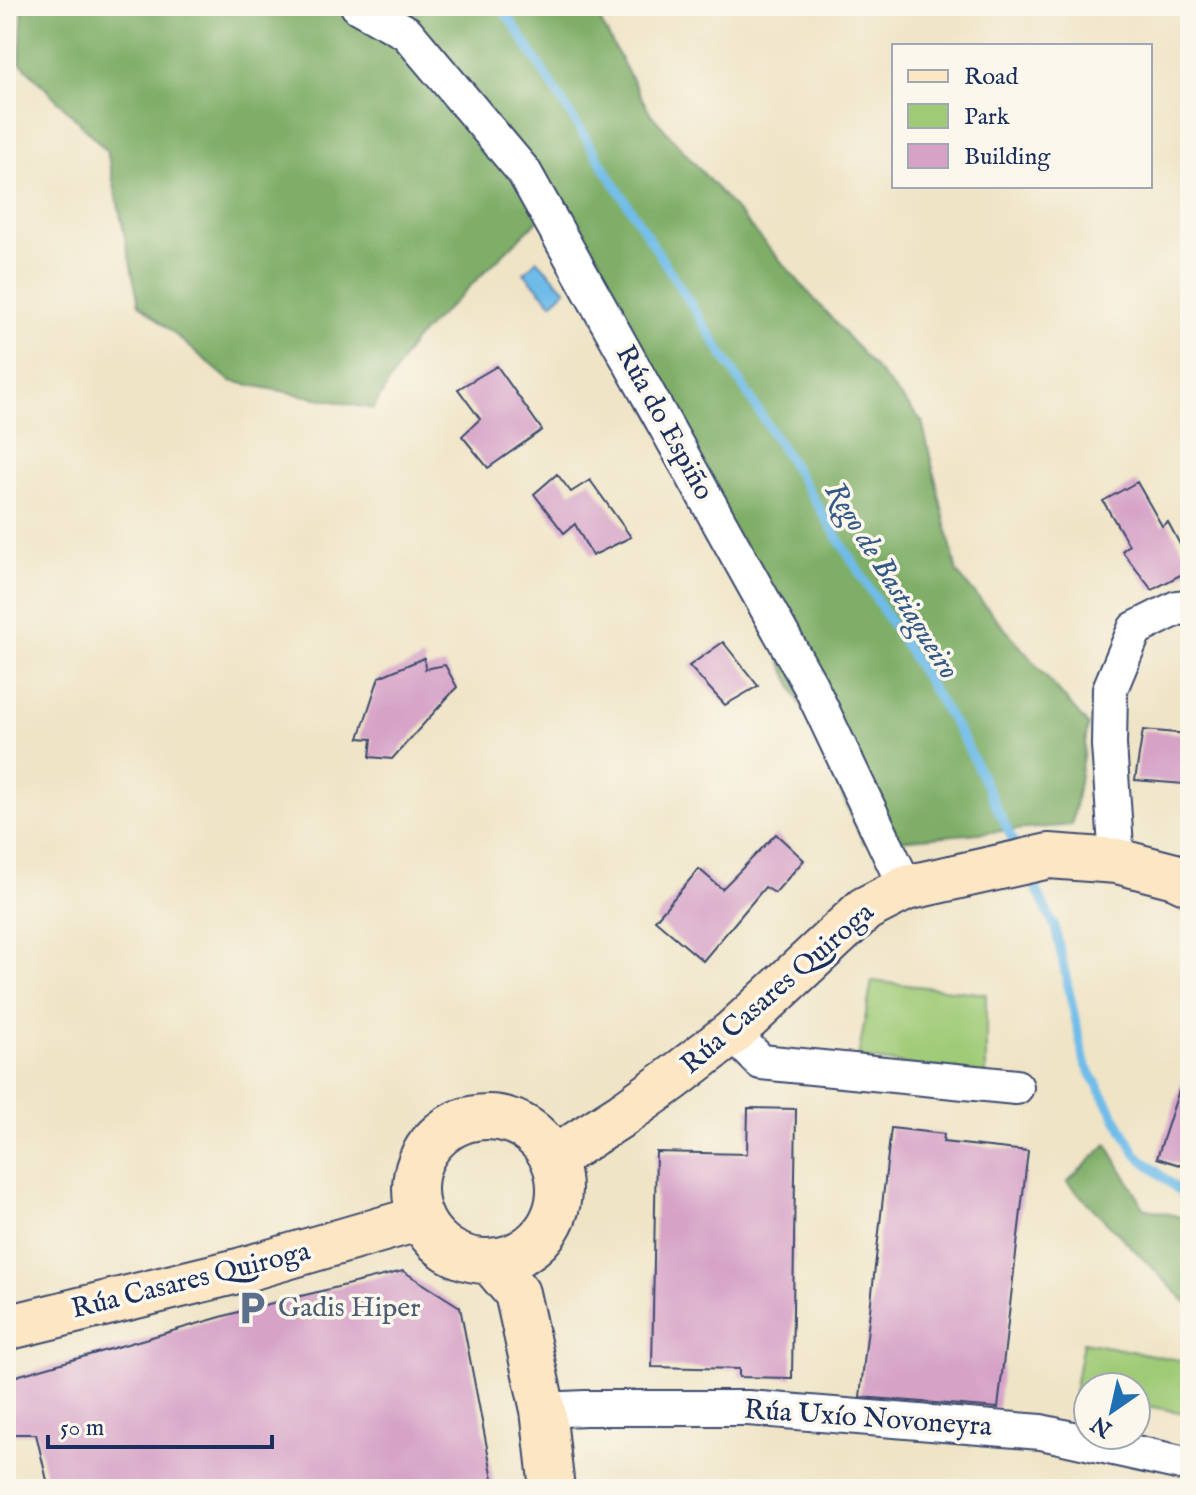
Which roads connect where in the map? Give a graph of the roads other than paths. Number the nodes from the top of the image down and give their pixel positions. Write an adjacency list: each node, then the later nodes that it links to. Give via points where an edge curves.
1 (358, 6): 5 (street, Rúa do Espiño, via 407,33 524,172 810,685)
2 (1190, 607): 3 (street, via 1135,629 1110,689)
3 (1117, 861): 4 (street, Rúa Casares Quiroga); 5 (street, Rúa Casares Quiroga, via 1049,856)
4 (1190, 883)
5 (906, 888): 6 (street, Rúa Casares Quiroga, via 865,909)
6 (732, 1033): 7 (street, via 761,1062); 8 (street, Rúa Casares Quiroga)
7 (1016, 1087)
8 (553, 1159): 9 (street, via 540,1140 501,1118 457,1123 438,1135 416,1174 414,1196); 10 (street, via 559,1183 557,1208 546,1231)
9 (421, 1218): 10 (street, via 449,1251); 11 (street, Rúa Casares Quiroga, via 242,1270)
10 (512, 1268): 12 (street)
11 (6, 1328)
12 (543, 1410): 13 (street, Rúa Uxío Novoneyra, via 748,1408 1041,1432); 14 (street)
13 (1190, 1465)
14 (552, 1489)

